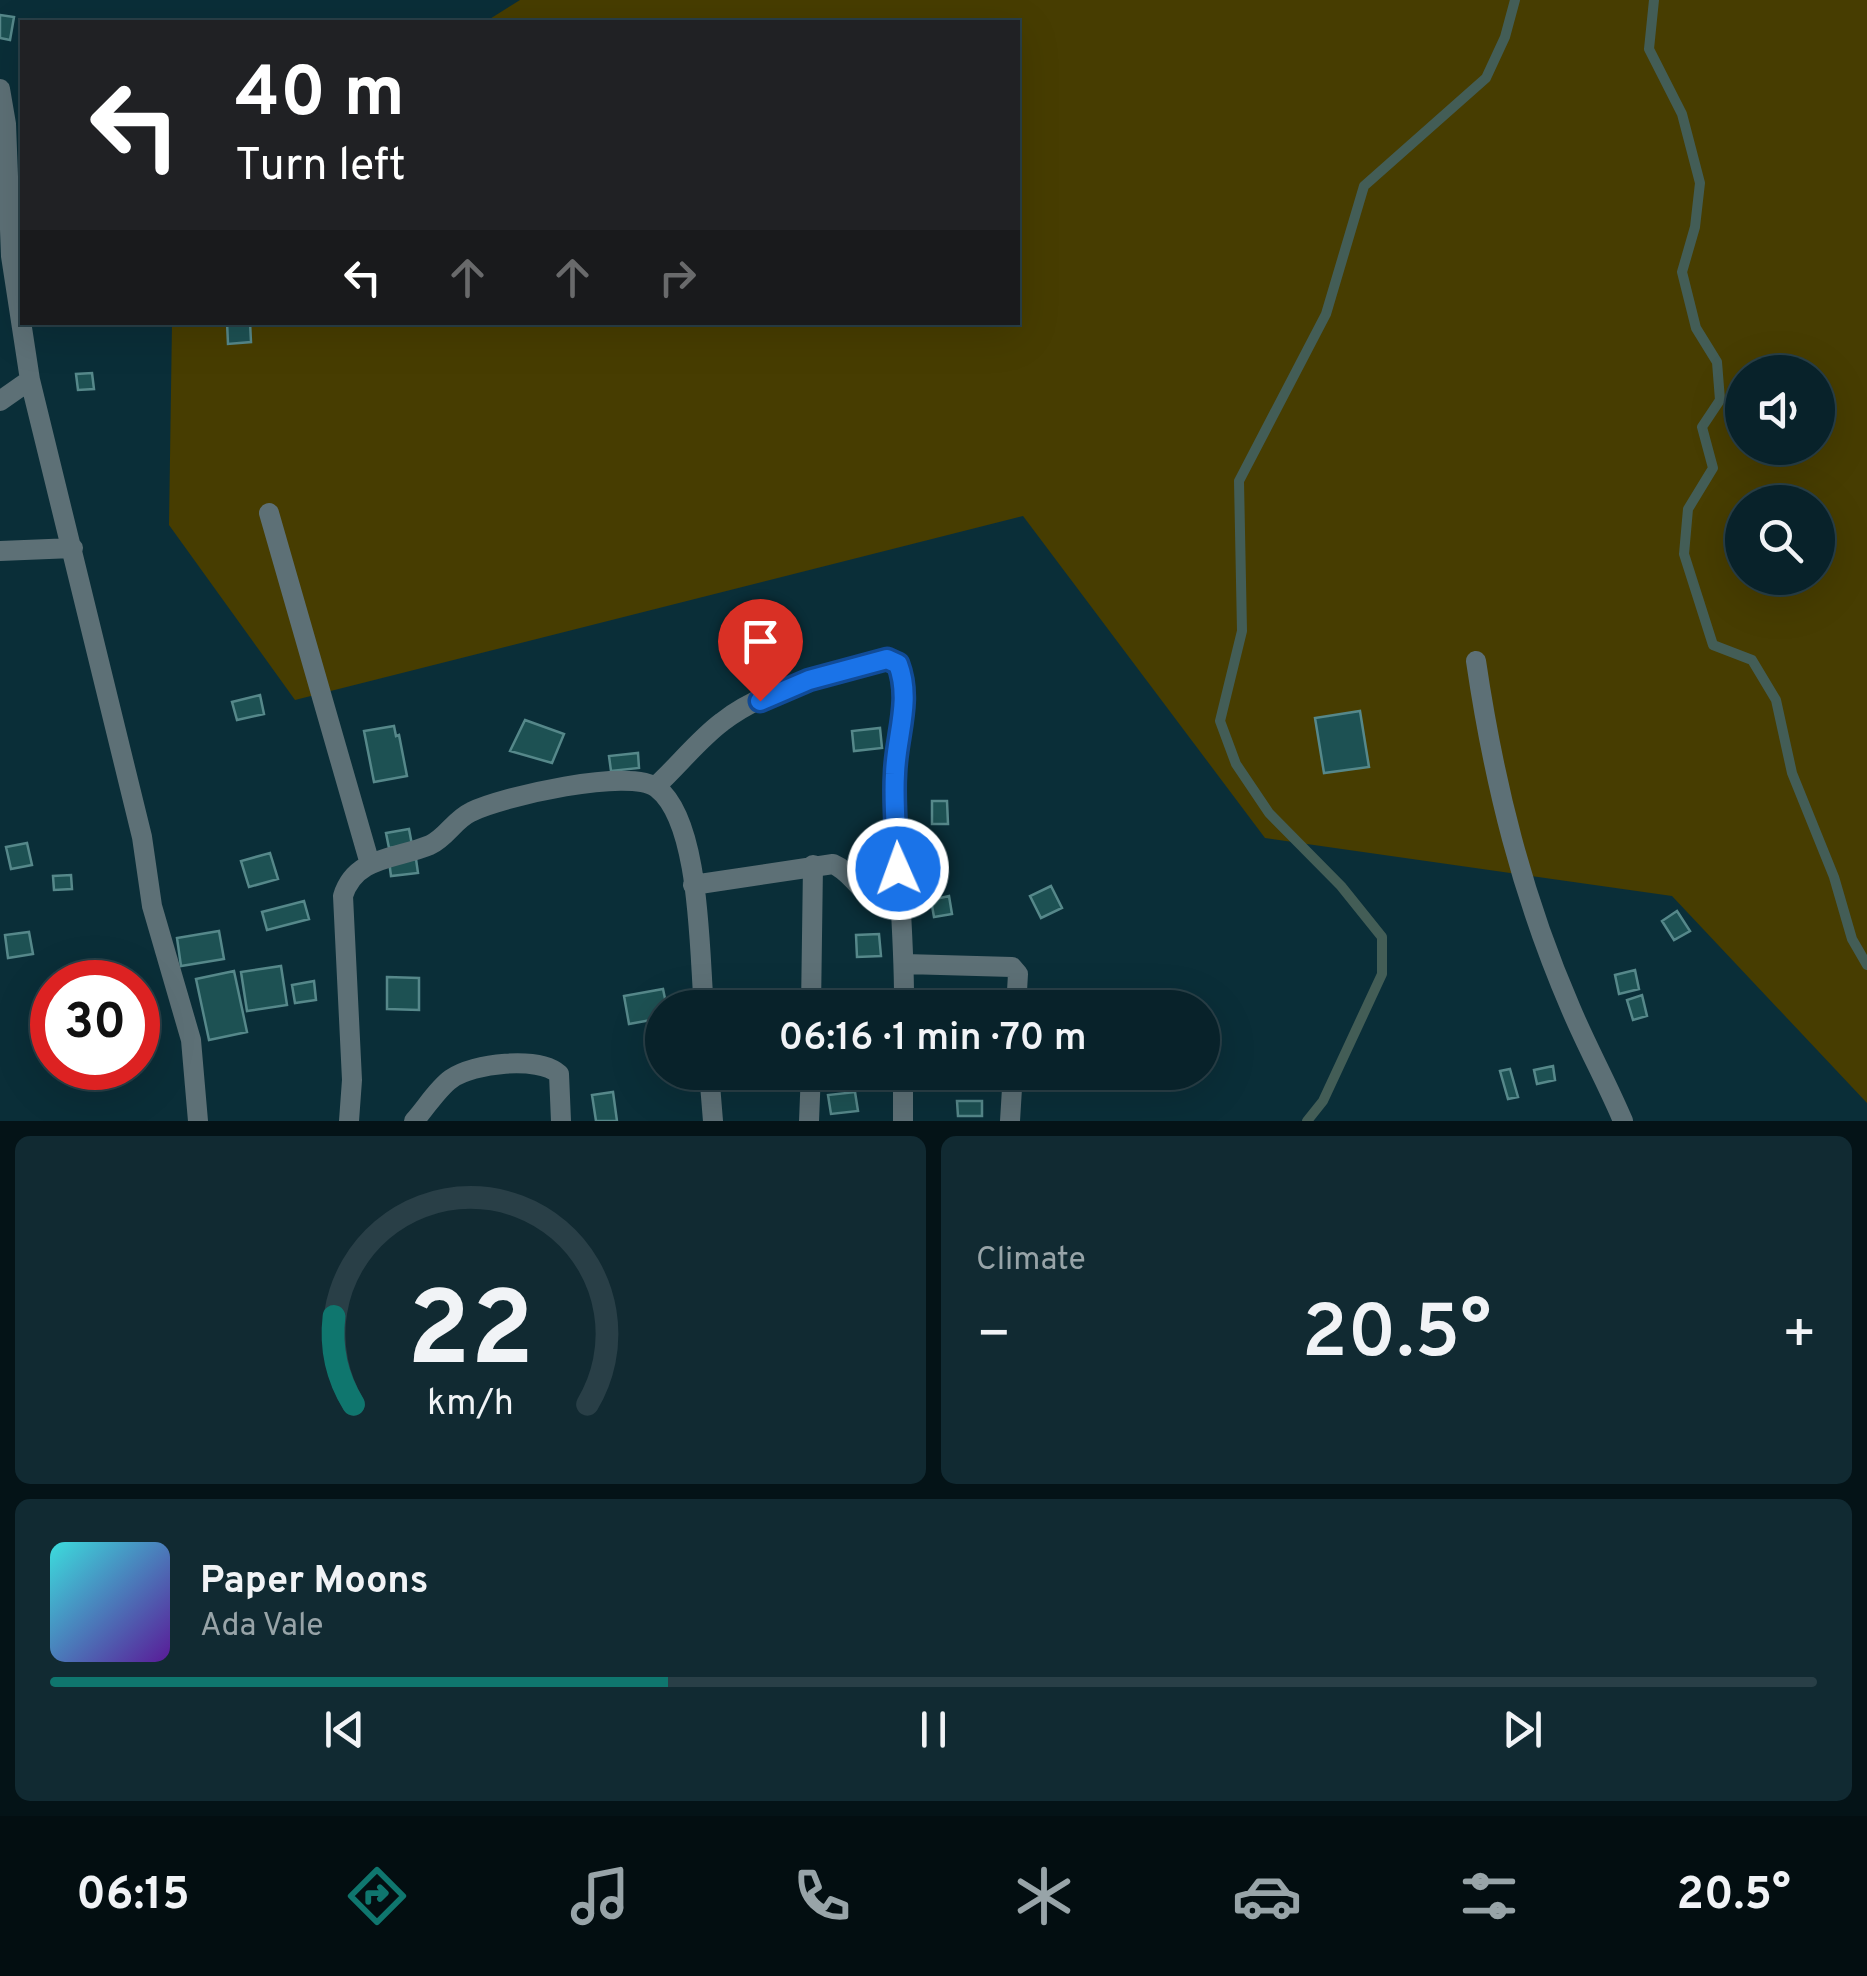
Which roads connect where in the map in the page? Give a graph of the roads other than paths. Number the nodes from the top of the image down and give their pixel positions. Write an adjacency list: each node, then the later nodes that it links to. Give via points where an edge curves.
1 (0, 90): 2 (street)
2 (20, 315)
3 (22, 325): 4 (street)
4 (30, 380): 5 (street); 7 (street)
5 (0, 400)
6 (269, 512): 11 (street)
7 (73, 548): 8 (street); 24 (street, via 142,837 152,906 191,1040)
8 (0, 551)
9 (1476, 661): 32 (street, via 1490,756 1532,905 1570,1009)
10 (656, 786): 11 (street, via 567,785 498,802 458,818 431,844); 13 (street, via 687,835); 14 (street, via 722,721 809,680 887,659 898,664 904,679 894,773)
11 (370, 864): 25 (street, via 346,883 342,896)
12 (812, 865): 13 (street); 14 (street, via 845,869 865,892); 17 (street)
13 (694, 885): 16 (street)
14 (900, 901): 15 (street)
15 (904, 964): 18 (street); 19 (street, via 1012,967)
16 (703, 990)
17 (812, 990)
18 (904, 990)
19 (1017, 990)
20 (710, 1090): 28 (street)
21 (810, 1090): 29 (street)
22 (904, 1090): 30 (street)
23 (1012, 1090): 31 (street)
24 (198, 1121)
25 (349, 1121)
26 (414, 1121): 27 (street, via 448,1081 470,1068 528,1064 559,1074)
27 (561, 1121)
28 (713, 1121)
29 (809, 1121)
30 (903, 1121)
31 (1010, 1121)
32 (1624, 1121)

